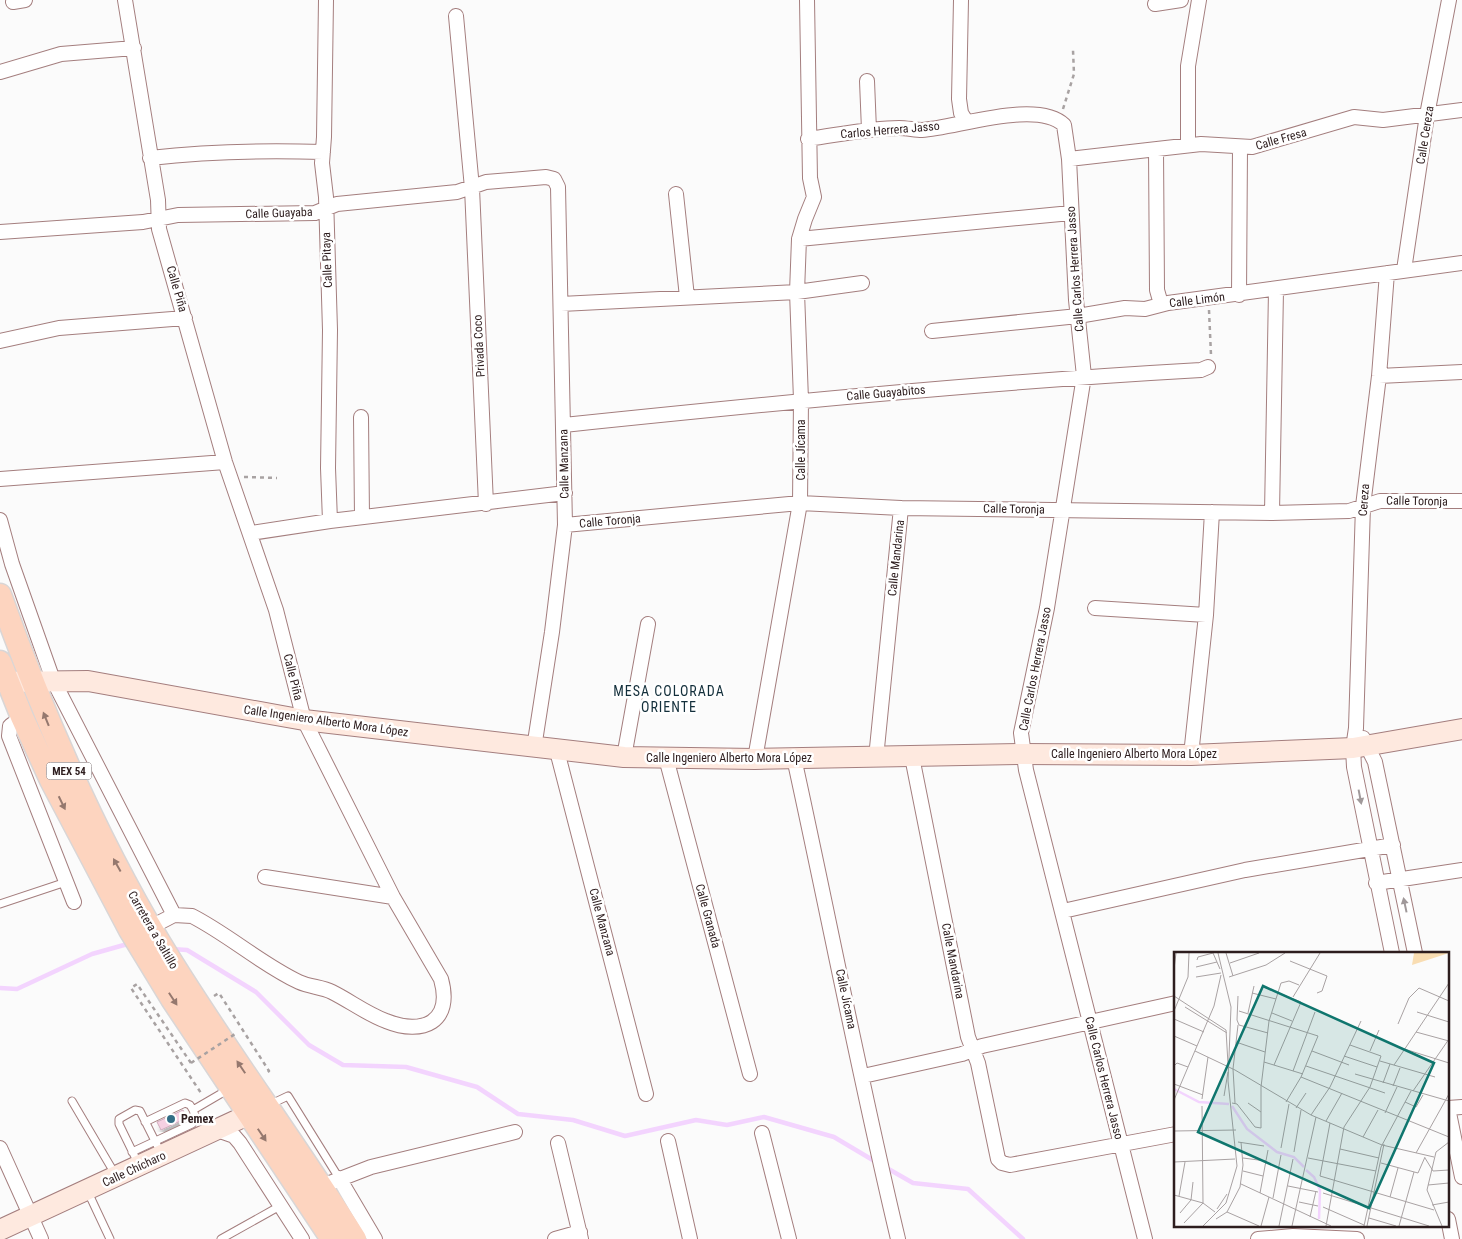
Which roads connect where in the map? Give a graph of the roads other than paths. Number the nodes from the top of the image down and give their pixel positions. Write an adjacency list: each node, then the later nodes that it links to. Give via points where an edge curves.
1 (125, 0): 10 (street, Calle Piña)
2 (326, 0): 22 (street, Calle Pitaya)
3 (807, 0): 18 (street, Calle Jícama)
4 (960, 0): 15 (street, via 959,99 961,113)
5 (1181, 0): 8 (street)
6 (1199, 0): 19 (street, via 1188,66)
7 (1449, 0): 14 (street, Calle Cereza)
8 (1155, 4)
9 (456, 16): 26 (street, Privada Coco)
10 (134, 48): 11 (street, via 61,54); 23 (street, Calle Piña)
11 (0, 72)
12 (867, 81): 17 (street)
13 (1462, 110): 14 (street, Calle Fresa)
14 (1427, 115): 20 (street, Calle Fresa, via 1383,120 1354,117 1262,145); 34 (street, Calle Cereza)
15 (966, 120): 16 (street, Carlos Herrera Jasso, via 1046,115); 17 (street, Carlos Herrera Jasso, via 922,130)
16 (1059, 120): 24 (street, Calle Carlos Herrera Jasso, via 1064,124)
17 (869, 130): 18 (street, Carlos Herrera Jasso)
18 (808, 139): 32 (street, Calle Jícama, via 814,198)
19 (1188, 145): 20 (street, Calle Fresa); 21 (street, Calle Fresa)
20 (1240, 148): 39 (street)
21 (1156, 150): 24 (street, Calle Fresa); 42 (street, via 1157,290)
22 (323, 152): 23 (street, via 249,149); 28 (street, Calle Pitaya)
23 (150, 158): 30 (street, Calle Piña, via 158,200)
24 (1069, 159): 29 (street, Calle Carlos Herrera Jasso)
25 (554, 179): 26 (street, Calle Guayaba, via 486,182); 41 (street, Calle Manzana, via 558,187)
26 (472, 188): 28 (street, Calle Guayaba); 59 (street, Privada Coco)
27 (676, 194): 40 (street)
28 (326, 208): 30 (street, Calle Guayaba, via 315,213 178,215); 67 (street, Calle Pitaya)
29 (1071, 213): 32 (street); 43 (street, Calle Carlos Herrera Jasso)
30 (158, 220): 31 (street, Calle Guayaba); 44 (street, Calle Piña)
31 (0, 232)
32 (800, 239): 38 (street, Calle Jícama)
33 (1462, 263): 34 (street, Calle Limón)
34 (1404, 270): 35 (street, Calle Limón)
35 (1387, 273): 37 (street, Calle Limón); 50 (street, Cereza)
36 (862, 284): 38 (street)
37 (1276, 290): 39 (street, Calle Limón); 64 (street)
38 (797, 292): 40 (street); 51 (street, Calle Jícama)
39 (1239, 295): 42 (street, Calle Limón)
40 (687, 296): 41 (street)
41 (561, 304): 53 (street, Calle Manzana)
42 (1161, 304): 43 (street, Calle Limón, via 1145,309 1125,308)
43 (1078, 316): 45 (street, Calle Limón); 49 (street, Calle Carlos Herrera Jasso)
44 (185, 318): 46 (street, via 59,328); 54 (street, Calle Piña)
45 (932, 331)
46 (0, 341)
47 (1208, 367): 49 (street, Calle Guayabitos)
48 (1462, 372): 50 (street)
49 (1084, 376): 51 (street, Calle Guayabitos); 62 (street, Calle Carlos Herrera Jasso)
50 (1378, 376): 60 (street, Cereza)
51 (801, 400): 53 (street, Calle Guayabitos); 58 (street, Calle Jícama)
52 (361, 417): 65 (street)
53 (564, 425): 56 (street, Calle Manzana)
54 (225, 462): 55 (street); 69 (street, Calle Piña)
55 (0, 480)
56 (565, 494): 59 (street); 68 (street, Calle Manzana)
57 (1462, 501): 60 (street, Calle Toronja, via 1380,500)
58 (800, 503): 61 (street, Calle Toronja); 68 (street, Calle Toronja); 90 (street, Calle Jícama)
59 (486, 504): 65 (street)
60 (1363, 506): 64 (street, Calle Toronja, via 1349,512); 81 (street, Cereza, via 1356,728)
61 (901, 508): 62 (street, Calle Toronja); 89 (street, Calle Mandarina)
62 (1063, 510): 63 (street, Calle Toronja); 83 (street, Calle Carlos Herrera Jasso, via 1021,733)
63 (1212, 512): 64 (street, Calle Toronja); 72 (street)
64 (1272, 513)
65 (362, 517): 67 (street)
66 (0, 520): 75 (street)
67 (330, 521): 69 (street)
68 (565, 525): 80 (street, Calle Manzana)
69 (251, 533): 78 (street, Calle Piña, via 276,610)
70 (0, 594): 76 (main road, Carretera a Saltillo / MEX 54)
71 (1095, 608): 72 (street)
72 (1206, 615): 84 (street)
73 (648, 624): 85 (street)
74 (2, 671): 76 (street, Calle Ingeniero Alberto Mora López); 77 (main road, Carretera a Saltillo / MEX 54)
75 (53, 680): 76 (street, Calle Ingeniero Alberto Mora López); 78 (street, Calle Ingeniero Alberto Mora López, via 88,681); 102 (street)
76 (30, 681): 103 (main road, Carretera a Saltillo / MEX 54, one-way to 76)
77 (22, 717): 96 (street, via 10,726 9,736); 103 (main road, Carretera a Saltillo / MEX 54, one-way to 103, via 72,822)
78 (304, 720): 80 (street, Calle Ingeniero Alberto Mora López); 98 (street, Calle Piña)
79 (1462, 729): 81 (street, Calle Ingeniero Alberto Mora López)
80 (534, 748): 82 (street, Calle Ingeniero Alberto Mora López)
81 (1360, 748): 84 (street, Calle Ingeniero Alberto Mora López); 91 (street, Cereza, via 1375,762); 92 (street, one-way to 92, via 1354,767)
82 (556, 751): 85 (street, Calle Ingeniero Alberto Mora López); 112 (street, Calle Manzana)
83 (1022, 754): 84 (street, Calle Ingeniero Alberto Mora López); 86 (street, Calle Ingeniero Alberto Mora López); 101 (street, Calle Carlos Herrera Jasso)
84 (1191, 755)
85 (624, 757): 87 (street, Calle Ingeniero Alberto Mora López)
86 (912, 757): 89 (street, Calle Ingeniero Alberto Mora López); 108 (street, Calle Mandarina)
87 (666, 758): 90 (street, Calle Ingeniero Alberto Mora López); 109 (street, Calle Granada)
88 (794, 758): 89 (street, Calle Ingeniero Alberto Mora López); 90 (street, Calle Ingeniero Alberto Mora López); 110 (street, Calle Jícama)
89 (876, 758)
90 (755, 759)
91 (1392, 845): 92 (street); 95 (street, Cereza)
92 (1370, 849): 97 (street); 101 (street, via 1218,876)
93 (1462, 870): 95 (street)
94 (266, 877): 98 (street)
95 (1400, 879): 97 (street); 105 (street, Cereza, one-way to 95)
96 (66, 882): 99 (street); 100 (lane)
97 (1376, 883): 104 (street)
98 (393, 897): 102 (street, Calle Piña, via 443,988 442,1012 434,1022 424,1026 384,1021 332,992 299,982 202,920)
99 (74, 902)
100 (0, 904)
101 (1063, 911): 107 (street, Calle Carlos Herrera Jasso)
102 (174, 915): 103 (street)
103 (146, 939): 111 (main road, Carretera a Saltillo / MEX 54, one-way to 111); 115 (main road, Carretera a Saltillo / MEX 54, one-way to 103, via 170,960)
104 (1389, 952)
105 (1415, 952)
106 (1174, 1003): 107 (street)
107 (1090, 1023): 108 (street); 124 (street, Calle Carlos Herrera Jasso)
108 (972, 1050): 110 (street); 124 (street, Calle Mandarina, via 978,1063 997,1154 1002,1163 1010,1165)
109 (750, 1074)
110 (863, 1076): 148 (street, Calle Jícama, via 873,1136)
111 (231, 1088): 114 (lane); 115 (main road, Carretera a Saltillo / MEX 54)
112 (646, 1094)
113 (72, 1101): 128 (lane)
114 (193, 1110): 117 (lane, via 190,1105 183,1104); 126 (lane, via 194,1122)
115 (258, 1110): 118 (street, Calle Chícharo); 130 (main road, Carretera a Saltillo / MEX 54); 142 (main road, Carretera a Saltillo / MEX 54, one-way to 142)
116 (1450, 1118): 129 (street)
117 (145, 1122): 126 (lane); 127 (lane, via 140,1111 135,1110 119,1119)
118 (217, 1130): 126 (street, Calle Chícharo); 132 (street, via 234,1136 240,1143)
119 (515, 1132): 130 (street, via 371,1166)
120 (762, 1133): 147 (street)
121 (1174, 1134): 124 (street)
122 (668, 1141): 146 (street)
123 (558, 1143): 136 (street)
124 (1121, 1144): 149 (street, Calle Carlos Herrera Jasso)
125 (0, 1148): 133 (street)
126 (159, 1149): 127 (street, Calle Chícharo)
127 (136, 1159): 128 (street, Calle Chícharo)
128 (117, 1176): 131 (street, Calle Chícharo)
129 (1462, 1177)
130 (330, 1182): 143 (main road, Carretera a Saltillo / MEX 54); 144 (street)
131 (87, 1190): 133 (street, Calle Chícharo); 139 (lane)
132 (280, 1206): 140 (lane); 141 (street)
133 (31, 1216): 135 (street, Calle Chícharo); 138 (street)
134 (1450, 1226): 152 (street)
135 (0, 1230)
136 (580, 1236): 145 (street)
137 (1462, 1238): 152 (street)
138 (41, 1239)
139 (110, 1239)
140 (221, 1239)
141 (302, 1239)
142 (332, 1239)
143 (355, 1239)
144 (375, 1239)
145 (555, 1239)
146 (690, 1239)
147 (789, 1239)
148 (898, 1239)
149 (1145, 1239)
150 (1258, 1239): 151 (street, via 1293,1236)
151 (1357, 1239)
152 (1453, 1239)

